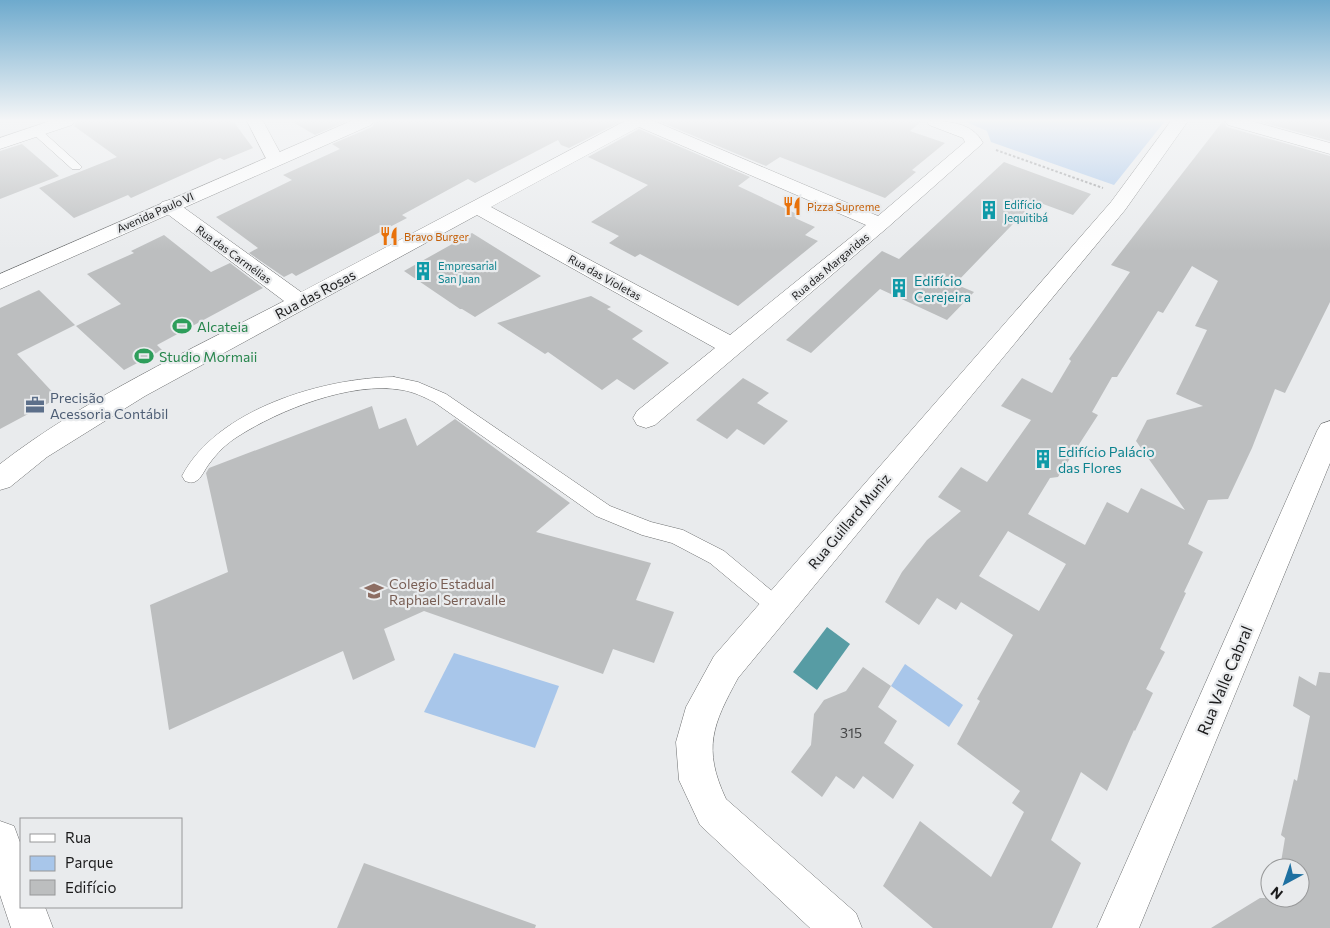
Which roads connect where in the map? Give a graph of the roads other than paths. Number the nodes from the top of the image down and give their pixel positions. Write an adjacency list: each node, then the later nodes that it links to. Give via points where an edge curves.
1 (73, 164): 7 (lane)
2 (264, 164): 8 (street, Avenida Paulo VI)
3 (559, 164): 9 (street, Rua das Rosas)
4 (740, 164): 10 (street)
5 (949, 164): 10 (street, Rua das Margaridas)
6 (1148, 164): 18 (street, Rua Guillard Muniz, via 1125,196)
7 (76, 167)
8 (169, 206): 11 (street, Avenida Paulo VI); 12 (street, Rua das Carmélias)
9 (478, 208): 12 (street, Rua das Rosas); 13 (street, Rua das Violetas)
10 (880, 224): 13 (street, Rua das Margaridas)
11 (1, 282)
12 (300, 302): 17 (street, Rua das Rosas, via 84,420)
13 (733, 347): 14 (street, Rua das Margaridas)
14 (646, 418)
15 (1330, 431): 24 (street, Rua Valle Cabral)
16 (191, 476): 18 (lane, via 205,454 254,420 285,406 343,388 395,382 420,388 440,398 602,511 683,540 718,557)
17 (0, 479)
18 (777, 607): 23 (street, Rua Guillard Muniz, via 726,667 703,708 694,742 698,780 713,812)
19 (0, 840): 20 (street)
20 (20, 894)
21 (25, 908): 22 (street)
22 (32, 928)
23 (841, 928)
24 (1118, 928)

